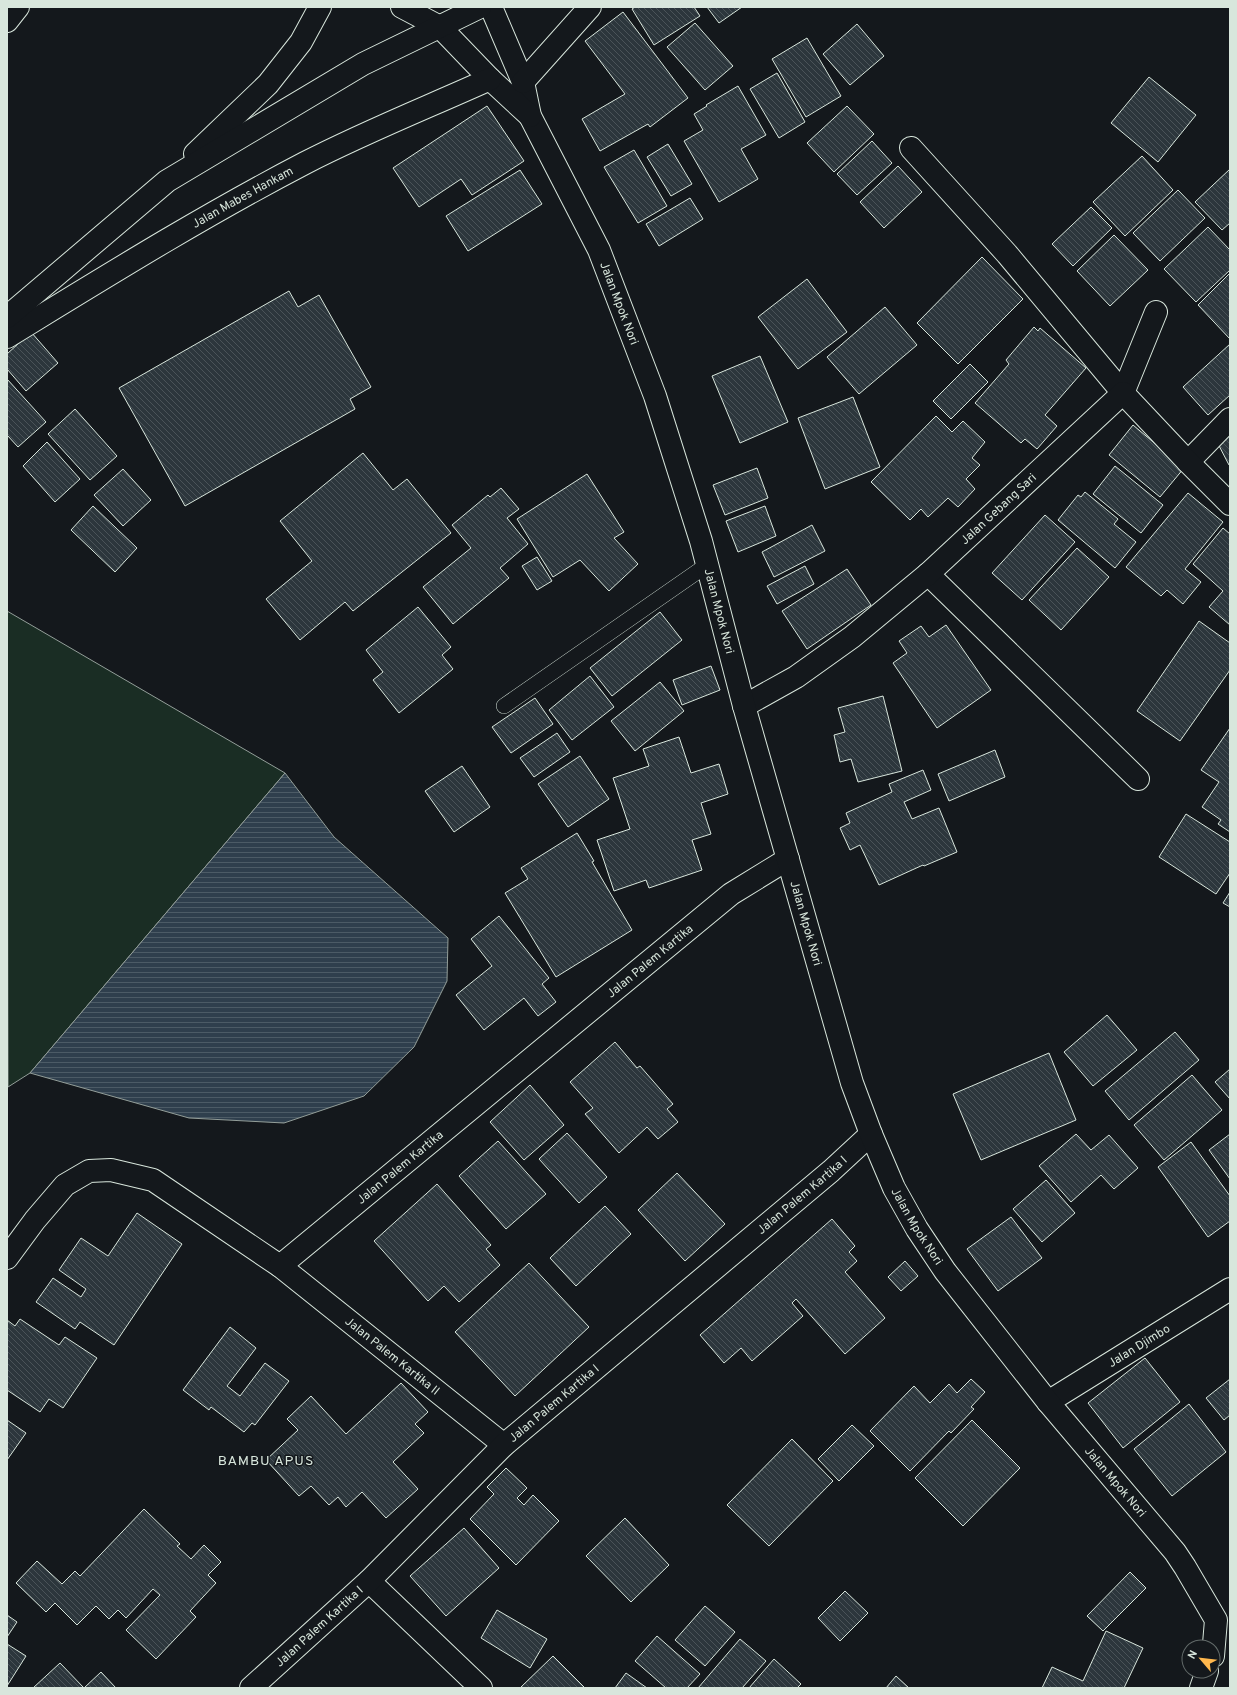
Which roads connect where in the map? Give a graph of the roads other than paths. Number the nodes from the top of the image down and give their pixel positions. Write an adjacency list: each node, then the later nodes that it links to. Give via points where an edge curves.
1 (18, 7): 7 (main road)
2 (320, 7): 13 (main road, via 301,42 268,84)
3 (402, 7): 8 (main road)
4 (480, 7): 8 (main road)
5 (491, 7): 10 (main road, Jalan Mpok Nori)
6 (590, 7): 10 (main road)
7 (7, 21)
8 (440, 27): 9 (main road, Jalan Mpok Nori); 13 (main road, via 363,64)
9 (490, 79): 11 (main road, Jalan Mpok Nori); 16 (main road, Jalan Mabes Hankam, via 305,163 150,249)
10 (523, 82): 11 (main road, Jalan Mpok Nori)
11 (530, 116): 21 (main road, Jalan Mpok Nori, via 602,258 655,396)
12 (911, 148): 17 (main road, via 1007,254)
13 (167, 181): 15 (main road)
14 (1156, 312): 17 (main road)
15 (7, 317)
16 (7, 337)
17 (1123, 394): 19 (main road); 22 (main road, Jalan Gebang Sari)
18 (1230, 419): 19 (main road)
19 (1188, 462): 20 (main road)
20 (1230, 504)
21 (708, 565): 23 (lane); 24 (main road, Jalan Mpok Nori)
22 (928, 574): 24 (main road, Jalan Gebang Sari, via 852,637 796,677); 25 (main road)
23 (504, 706)
24 (744, 706): 26 (main road, Jalan Mpok Nori)
25 (1138, 779)
26 (788, 859): 27 (main road, Jalan Mpok Nori, via 852,1083); 29 (main road, Jalan Palem Kartika, via 731,894)
27 (871, 1134): 31 (main road, Jalan Mpok Nori, via 894,1188 917,1229 972,1307); 32 (main road, Jalan Palem Kartika I, via 831,1171)
28 (7, 1258): 29 (main road, via 65,1185 89,1171 111,1170 153,1180)
29 (280, 1266): 32 (main road, Jalan Palem Kartika II)
30 (1230, 1289): 31 (main road, Jalan Djimbo)
31 (1048, 1402): 34 (main road, Jalan Mpok Nori, via 1175,1552 1216,1620)
32 (504, 1445): 33 (main road, Jalan Palem Kartika I)
33 (369, 1581): 35 (main road, Jalan Palem Kartika I); 36 (main road)
34 (1214, 1639)
35 (251, 1688)
36 (481, 1688)

